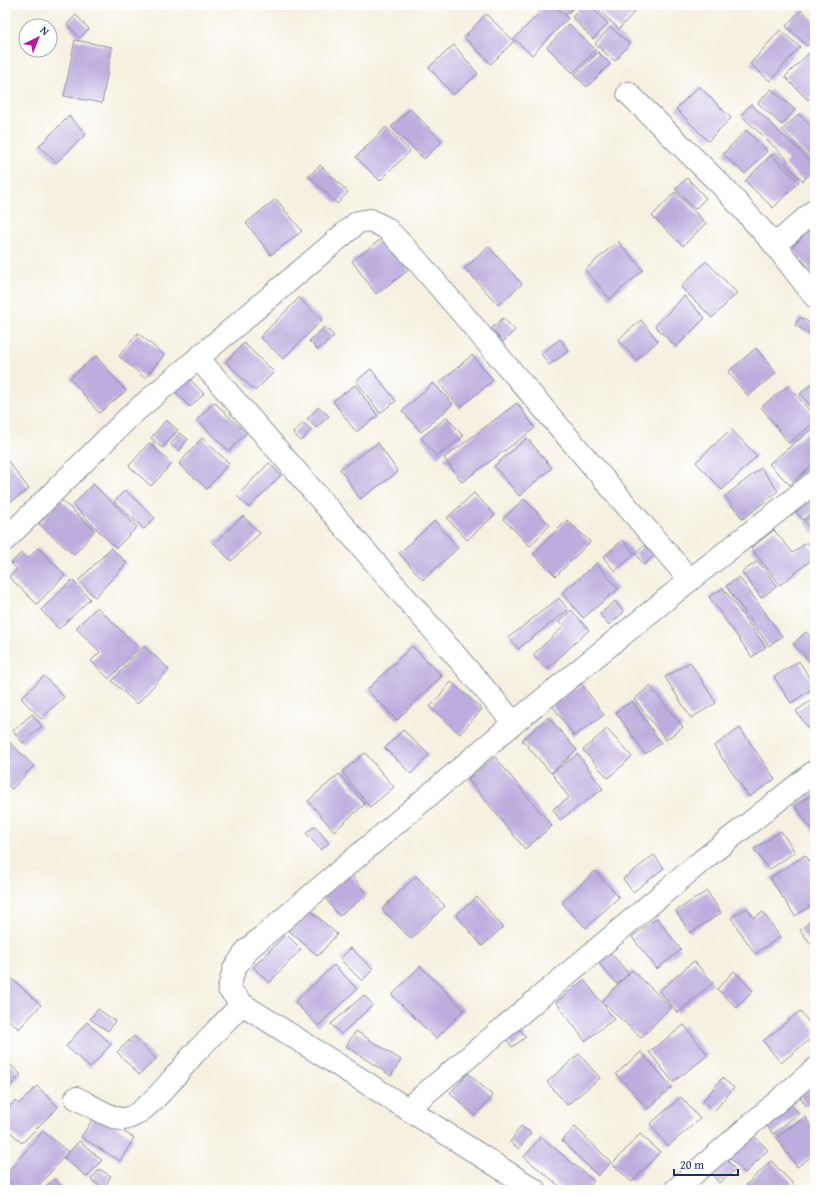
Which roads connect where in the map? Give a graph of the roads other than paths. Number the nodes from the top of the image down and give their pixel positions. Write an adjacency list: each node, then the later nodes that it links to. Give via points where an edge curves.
1 (628, 92): 3 (street, via 722,186)
2 (815, 210): 3 (street)
3 (775, 245): 4 (street)
4 (815, 297)
5 (198, 358): 7 (street, via 131,415); 8 (street, via 358,222 370,220 386,228 414,257); 9 (street)
6 (815, 482): 8 (street)
7 (5, 540)
8 (690, 580): 9 (street)
9 (514, 723): 11 (street, via 247,950 234,969 229,988)
10 (815, 771): 14 (street, via 704,859)
11 (242, 1004): 13 (street, via 156,1098 136,1114 124,1119 110,1116); 14 (street)
12 (815, 1069): 16 (street)
13 (76, 1098)
14 (407, 1109): 15 (street)
15 (535, 1190)
16 (675, 1190)

